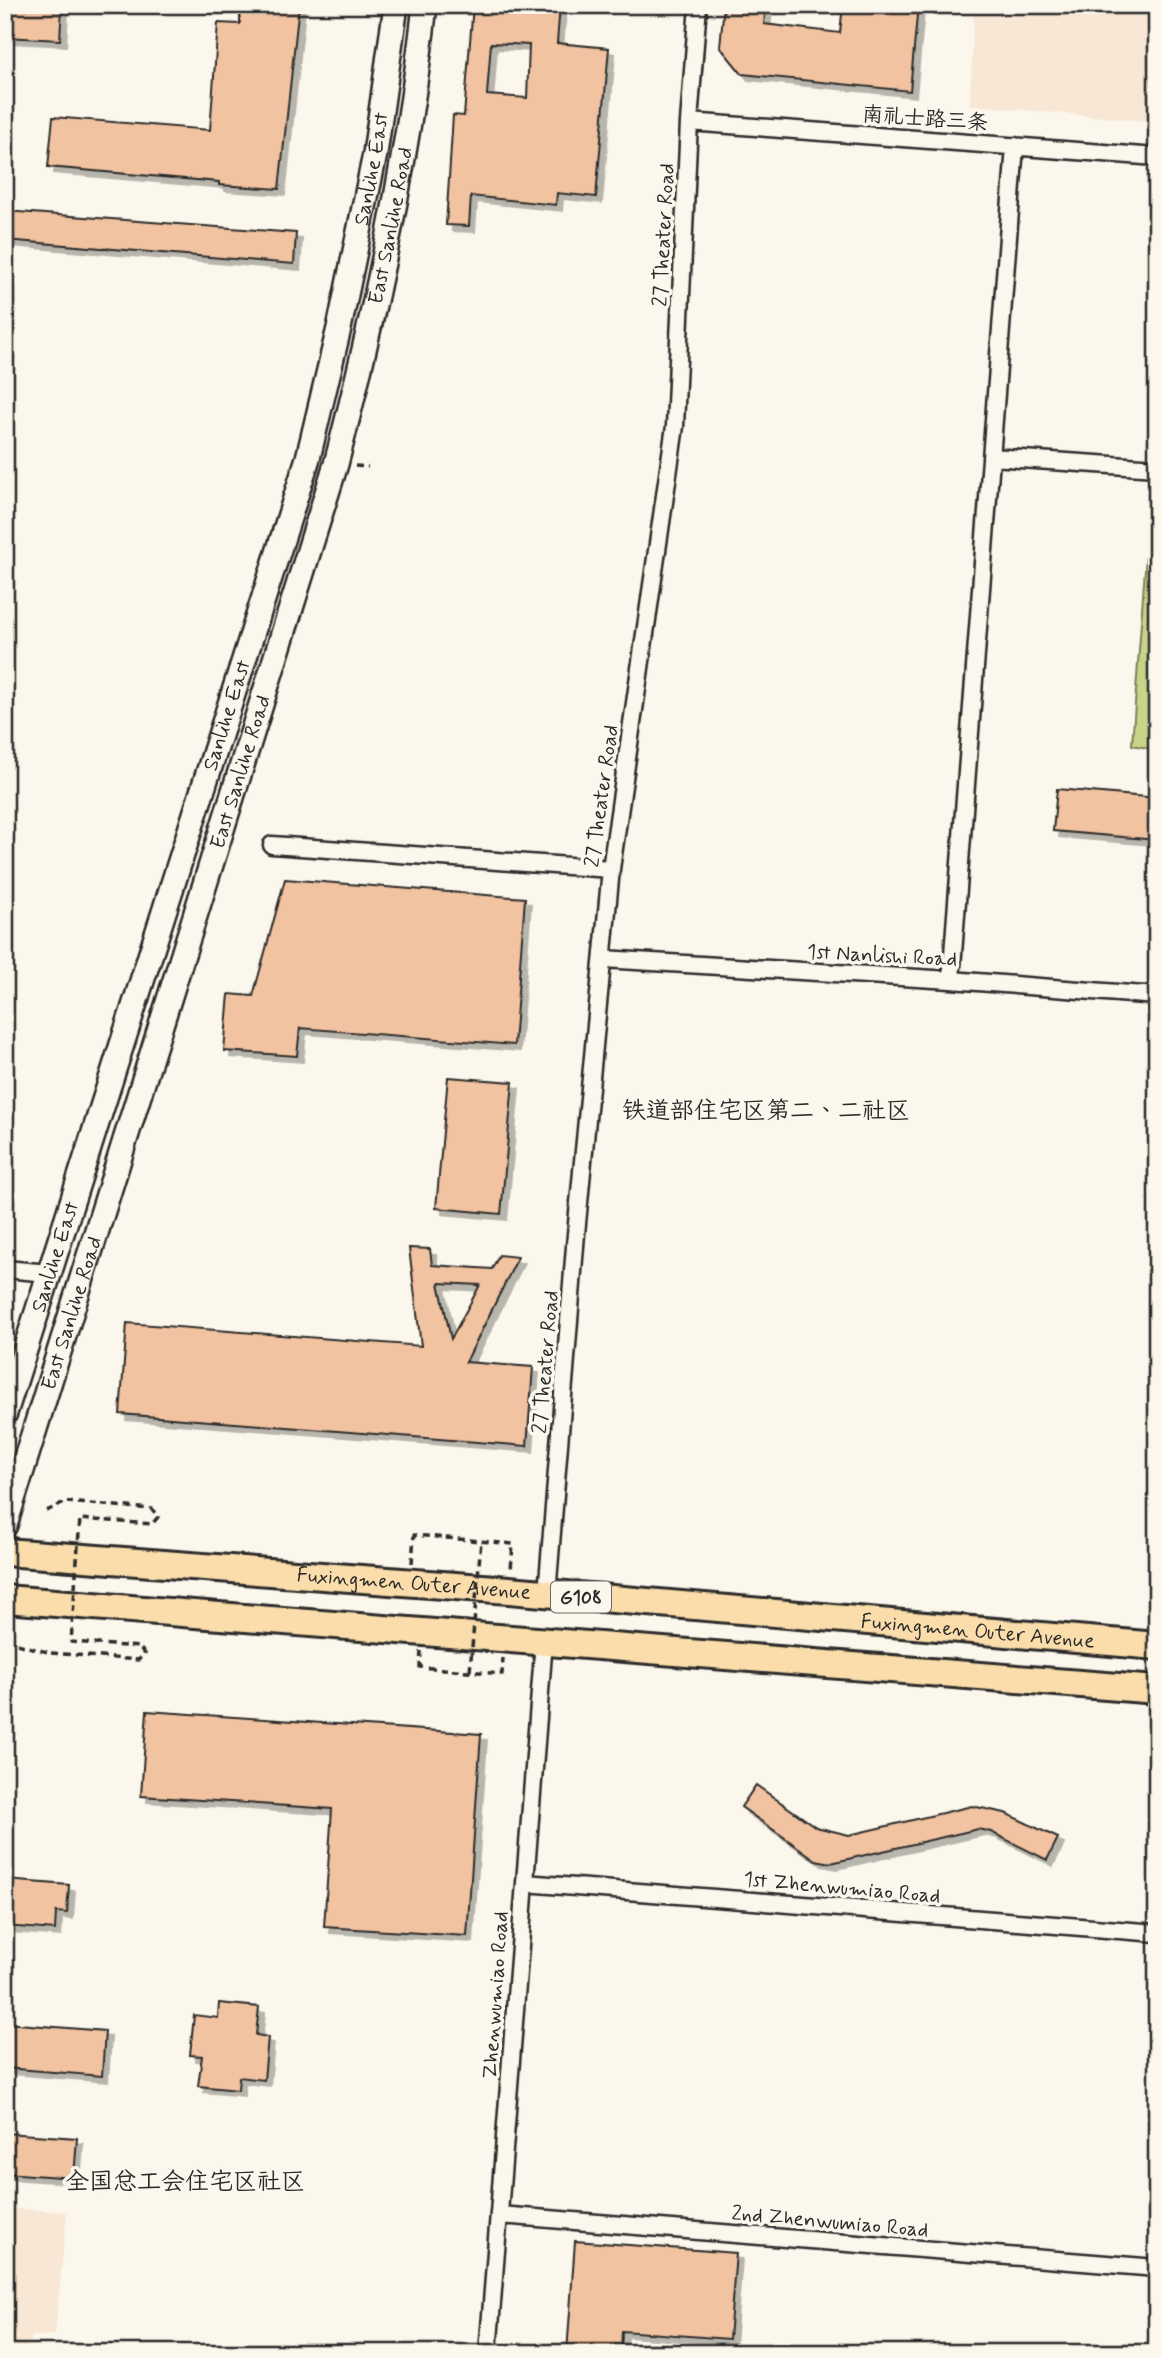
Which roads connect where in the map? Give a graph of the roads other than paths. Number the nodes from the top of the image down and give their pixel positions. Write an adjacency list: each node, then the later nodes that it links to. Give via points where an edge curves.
1 (396, 5): 15 (main road, Sanlihe East, via 375,154 307,458)
2 (425, 5): 17 (main road, East Sanlihe Road, via 390,225 336,464)
3 (698, 5): 4 (street, 27 Theater Road)
4 (689, 122): 5 (street, 南礼士路三条); 10 (street, 27 Theater Road, via 675,426)
5 (1015, 146): 6 (street, 南礼士路三条); 7 (street)
6 (1157, 157)
7 (991, 457): 8 (street); 12 (street)
8 (1157, 468)
9 (272, 845): 10 (street)
10 (611, 869): 11 (street, 27 Theater Road)
11 (604, 959): 12 (street, 1st Nanlishi Road); 19 (street, 27 Theater Road)
12 (951, 980): 13 (street, 1st Nanlishi Road)
13 (1157, 996)
14 (5, 1269): 15 (street)
15 (49, 1272): 16 (main road, Sanlihe East)
16 (5, 1413)
17 (5, 1525)
18 (5, 1552): 19 (highway, Fuxingmen Outer Avenue / G108)
19 (547, 1594): 22 (highway, Fuxingmen Outer Avenue / G108)
20 (5, 1599): 21 (highway, Fuxingmen Outer Avenue / G108)
21 (544, 1641): 23 (highway, Fuxingmen Outer Avenue / G108); 24 (street, Zhenwumiao Road)
22 (1157, 1646)
23 (1157, 1690)
24 (525, 1883): 25 (street, 1st Zhenwumiao Road); 26 (street, Zhenwumiao Road)
25 (1157, 1933)
26 (499, 2215): 27 (street, 2nd Zhenwumiao Road); 28 (street, Zhenwumiao Road)
27 (1157, 2268)
28 (488, 2353)

